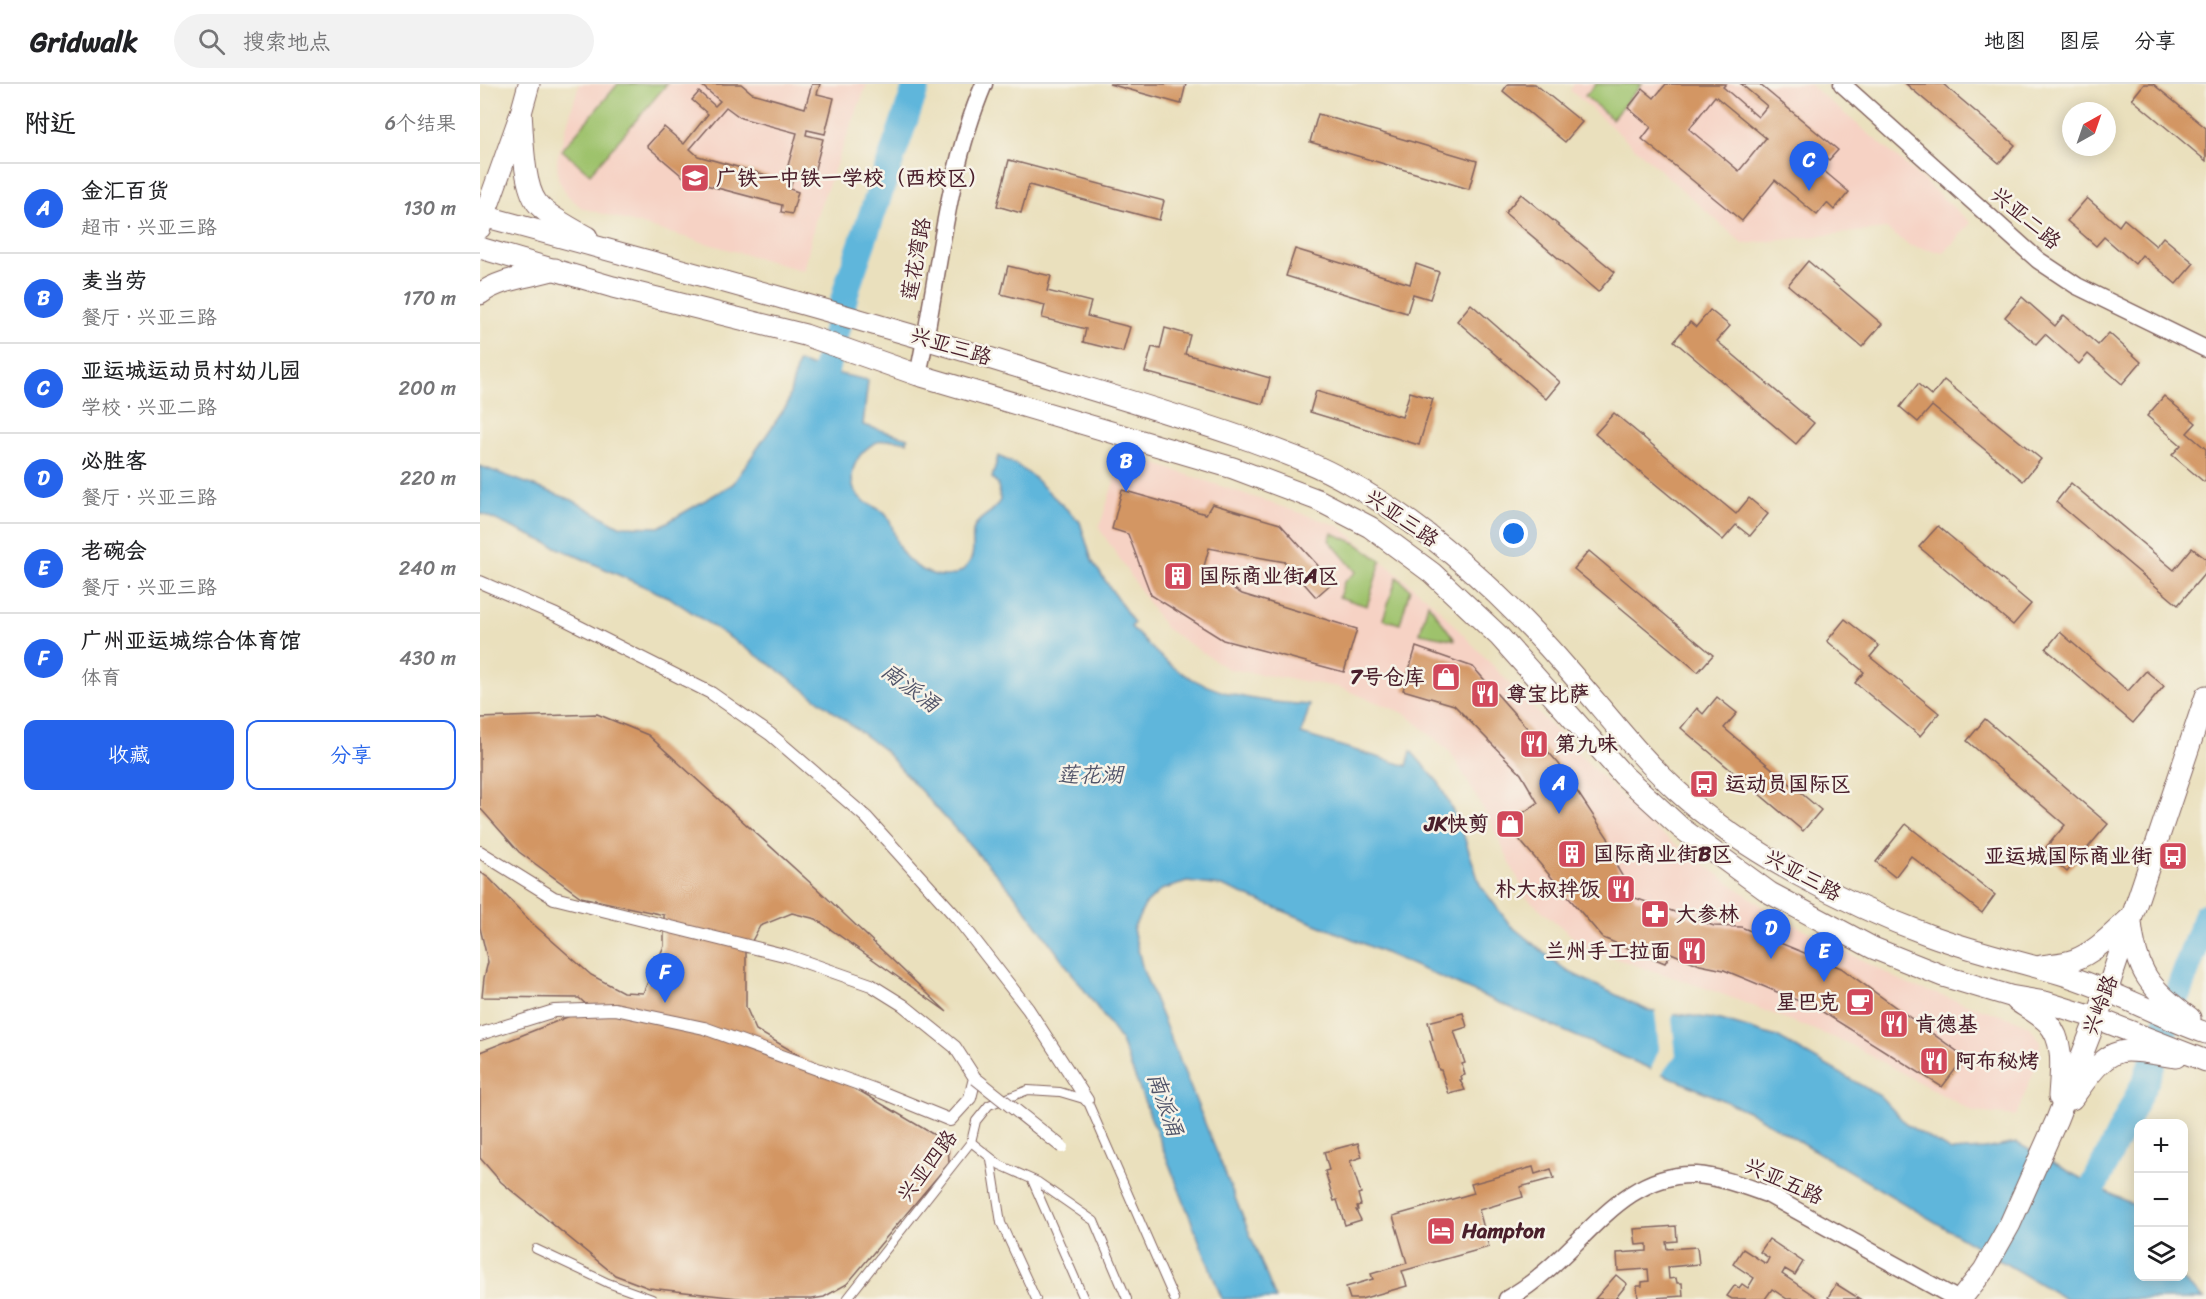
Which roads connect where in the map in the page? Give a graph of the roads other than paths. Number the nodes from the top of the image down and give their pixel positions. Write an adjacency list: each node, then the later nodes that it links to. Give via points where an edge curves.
1 (529, 84): 4 (street)
2 (984, 84): 11 (street, 莲花湾路, via 951,189)
3 (1842, 84): 12 (street, 兴亚二路, via 2038,260 2077,286)
4 (521, 113): 5 (street); 7 (street, via 527,177 537,203 569,228)
5 (481, 220): 7 (street, 兴亚三路)
6 (480, 248): 8 (street, 兴亚三路)
7 (622, 255): 9 (street); 11 (street, 兴亚三路)
8 (555, 269): 9 (street, 兴亚三路); 10 (street, via 487,288)
9 (613, 287): 13 (street, 兴亚三路, via 805,335)
10 (480, 294)
11 (926, 338): 13 (street, 莲花湾路); 18 (street, 兴亚三路, via 1216,428 1305,460 1372,496 1457,558 1498,595 1678,792 1738,838 1865,909)
12 (2206, 349)
13 (918, 375): 20 (street, 兴亚三路, via 1233,468 1318,500 1370,527 1432,573 1473,610 1623,775 1681,828 1770,892 1825,923 1874,948)
14 (480, 582): 29 (street, via 556,615 711,693 770,734 866,817 958,919 1028,1009)
15 (2206, 696): 17 (street, 兴岭路)
16 (480, 852): 28 (street, via 555,898 788,956 871,985 955,1047)
17 (2131, 918): 19 (street, via 2083,956); 21 (street, 兴岭路); 24 (street, via 2137,954 2152,986)
18 (1979, 951): 19 (street, 兴亚三路); 20 (street)
19 (2034, 968): 21 (street, 兴亚三路)
20 (1971, 985): 22 (street, 兴亚三路)
21 (2107, 991): 23 (street, 兴岭路); 24 (street, 兴亚三路)
22 (2010, 996): 23 (street, 兴亚三路); 30 (street, via 2041,1017 2054,1032 2061,1051)
23 (2096, 1018): 26 (street, 兴亚三路); 30 (street, 兴岭路)
24 (2199, 1028)
25 (480, 1034): 28 (street, via 554,1011 615,1009 704,1028 950,1120 970,1098)
26 (2182, 1054): 27 (street, 兴亚三路); 30 (street, via 2127,1051 2103,1060)
27 (2204, 1060)
28 (975, 1078): 32 (street, bridge)
29 (1087, 1100): 31 (lane, 兴亚四路, via 1060,1092 1028,1090 989,1105 976,1121); 41 (lane)
30 (2057, 1119): 43 (street, 兴岭路, via 2023,1197 1984,1270)
31 (971, 1142): 33 (lane); 37 (lane, 兴亚四路)
32 (1062, 1147)
33 (992, 1159): 34 (lane); 38 (lane, via 1001,1223)
34 (1032, 1180): 39 (lane); 40 (lane, via 1094,1221)
35 (536, 1249): 36 (lane, via 608,1284)
36 (652, 1299)
37 (847, 1299)
38 (1036, 1299)
39 (1084, 1299)
40 (1127, 1299)
41 (1174, 1299)
42 (1507, 1299): 43 (street, 兴亚五路, via 1542,1275 1626,1197 1667,1178 1694,1175 1734,1182 1767,1194)
43 (1959, 1299)

